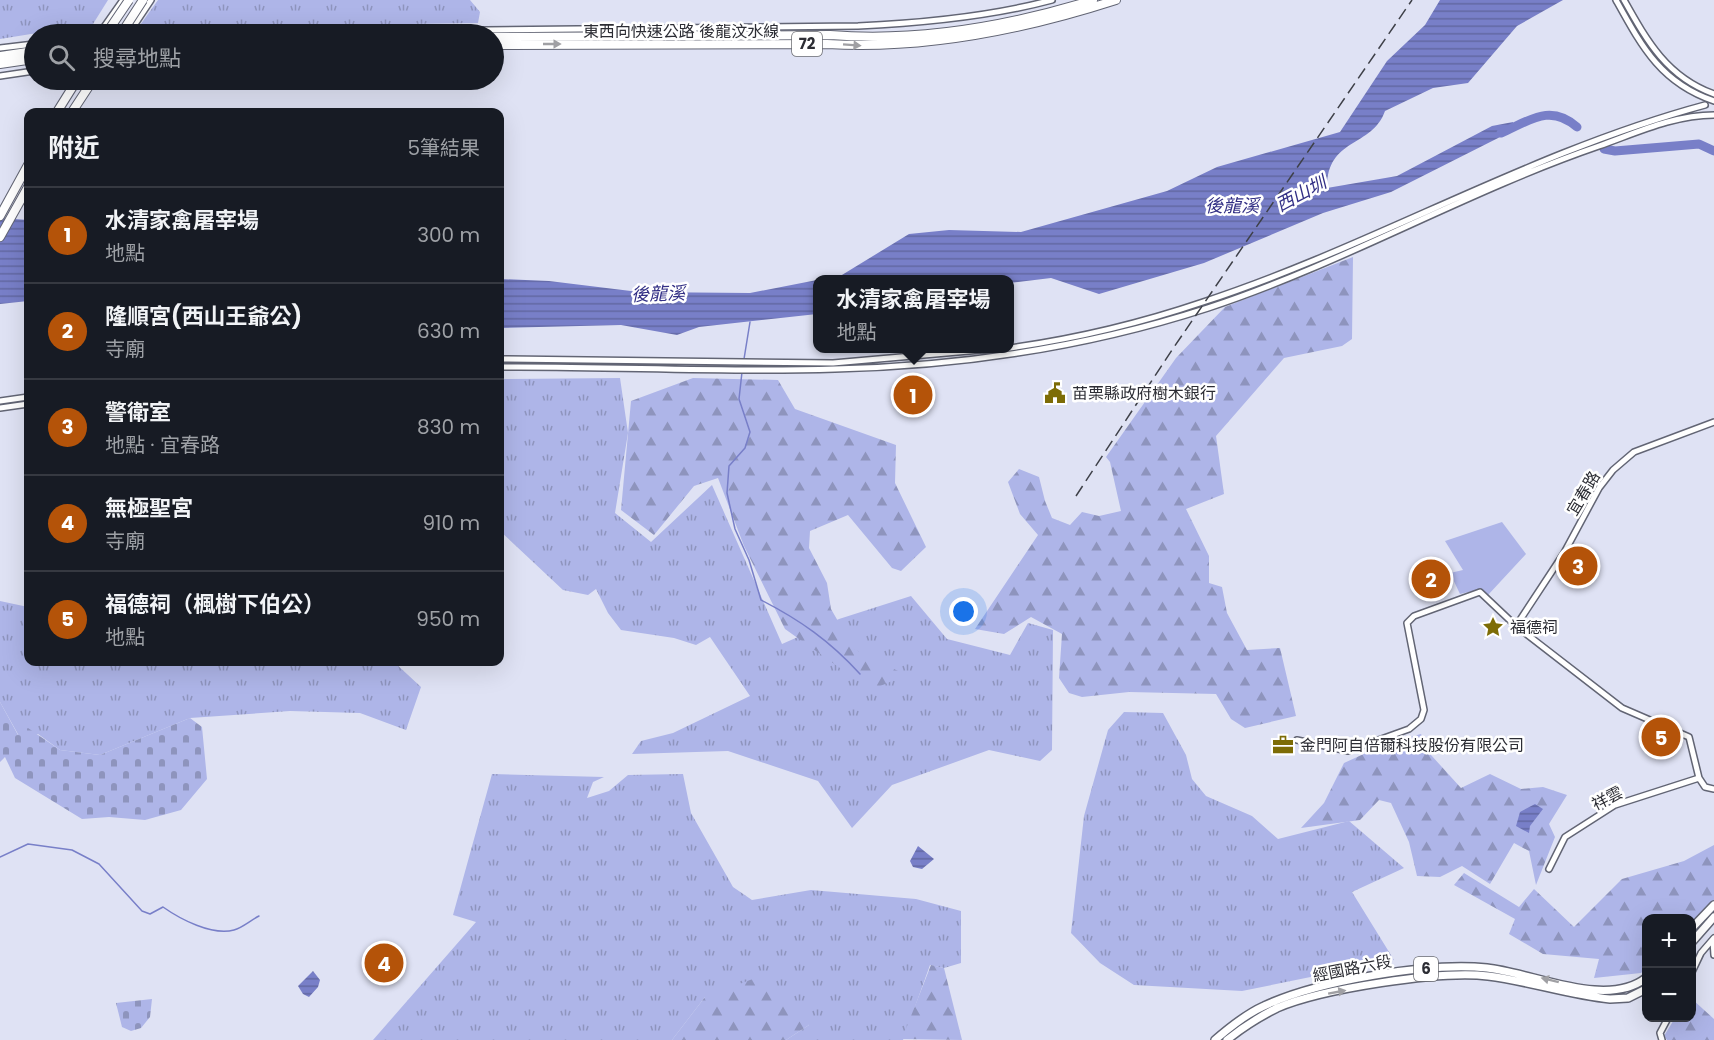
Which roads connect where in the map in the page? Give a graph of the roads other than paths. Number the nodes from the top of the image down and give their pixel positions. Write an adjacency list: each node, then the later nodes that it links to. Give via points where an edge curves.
1 (123, 0): 10 (street)
2 (129, 0): 11 (highway, bridge)
3 (143, 0): 12 (highway, bridge)
4 (152, 0): 13 (street)
5 (1052, 0): 14 (street, via 987,14 907,24)
6 (1093, 0): 15 (highway, 東西向快速公路 後龍汶水線 / 72, via 1007,21 868,38)
7 (1116, 0): 16 (highway, 東西向快速公路 後龍汶水線 / 72, one-way to 7, via 862,46 924,42 1008,29)
8 (1616, 0): 28 (street, via 1647,53 1669,78)
9 (1624, 0): 27 (street, via 1666,66)
10 (106, 24)
11 (112, 24)
12 (130, 24)
13 (133, 24)
14 (504, 30)
15 (504, 37)
16 (504, 45)
17 (24, 47): 18 (street)
18 (0, 48)
19 (24, 49): 20 (highway)
20 (0, 56)
21 (24, 60): 22 (highway)
22 (0, 64)
23 (24, 72): 24 (street)
24 (0, 76)
25 (71, 90): 30 (highway)
26 (86, 90): 31 (highway)
27 (1714, 94)
28 (1714, 101)
29 (1705, 105): 37 (street, via 1517,170 1335,251 1204,302 1136,323)
30 (60, 108)
31 (75, 108)
32 (1714, 115): 38 (street, via 1678,119 1520,174 1208,308 1137,328)
33 (24, 172): 35 (highway)
34 (24, 194): 36 (highway)
35 (0, 216)
36 (0, 237)
37 (1014, 347)
38 (1014, 352)
39 (946, 353): 41 (street, via 833,363)
40 (1006, 353): 42 (street, via 943,363 833,369)
41 (504, 360)
42 (504, 367)
43 (24, 398): 44 (street)
44 (0, 401)
45 (24, 405): 46 (street)
46 (0, 408)
47 (1714, 422): 48 (street, 宜春路, via 1634,452 1613,470)
48 (1516, 626): 49 (street, via 1480,592 1414,616 1407,623 1424,710 1421,719 1409,729 1347,751); 50 (street, via 1622,708 1689,737)
49 (1297, 740)
50 (1699, 778): 51 (street, via 1705,787); 52 (street, 祥雲, via 1615,805 1565,837)
51 (1714, 789)
52 (1550, 869)
53 (1714, 904): 55 (main road)
54 (1714, 917): 56 (main road)
55 (1696, 924)
56 (1696, 937)
57 (1714, 939): 58 (street); 59 (street)
58 (1714, 956)
59 (1694, 968)
60 (1481, 971): 61 (main road, 經國路六段 / 6, one-way to 60, via 1626,990 1588,989 1522,973); 62 (main road, 經國路六段 / 6, via 1610,999 1628,998); 64 (main road, 經國路六段 / 6, via 1436,967 1304,991 1262,1006)
61 (1642, 981)
62 (1642, 991)
63 (1665, 1022): 65 (street, via 1660,1032)
64 (1222, 1039)
65 (1662, 1040)

